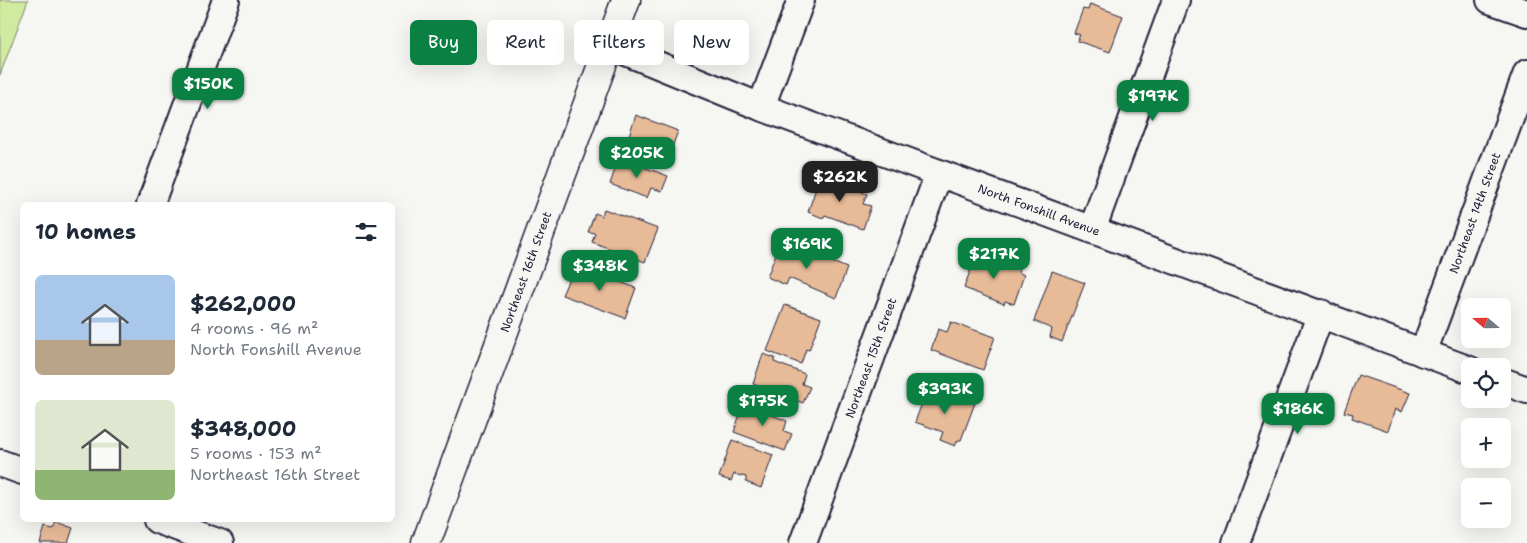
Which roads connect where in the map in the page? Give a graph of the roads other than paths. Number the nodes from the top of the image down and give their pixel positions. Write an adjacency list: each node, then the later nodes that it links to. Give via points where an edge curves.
1 (226, 0): 13 (street)
2 (626, 0): 7 (street, Northeast 16th Street)
3 (802, 0): 11 (street)
4 (1176, 0): 14 (street)
5 (1490, 0): 6 (street)
6 (1527, 13)
7 (618, 20)
8 (602, 65): 22 (street, Northeast 16th Street)
9 (658, 65): 11 (street, North Fonshill Avenue)
10 (1527, 73): 16 (street, Northeast 14th Street)
11 (761, 107): 12 (street, North Fonshill Avenue)
12 (939, 173): 14 (street, North Fonshill Avenue); 23 (street, Northeast 15th Street)
13 (151, 202)
14 (1092, 230): 15 (street, North Fonshill Avenue)
15 (1321, 313): 16 (street, North Fonshill Avenue); 24 (street)
16 (1423, 353): 17 (street, North Fonshill Avenue)
17 (1461, 367)
18 (1511, 385): 19 (street)
19 (1527, 390)
20 (163, 522): 21 (street)
21 (220, 543)
22 (426, 543)
23 (803, 543)
24 (1236, 543)

